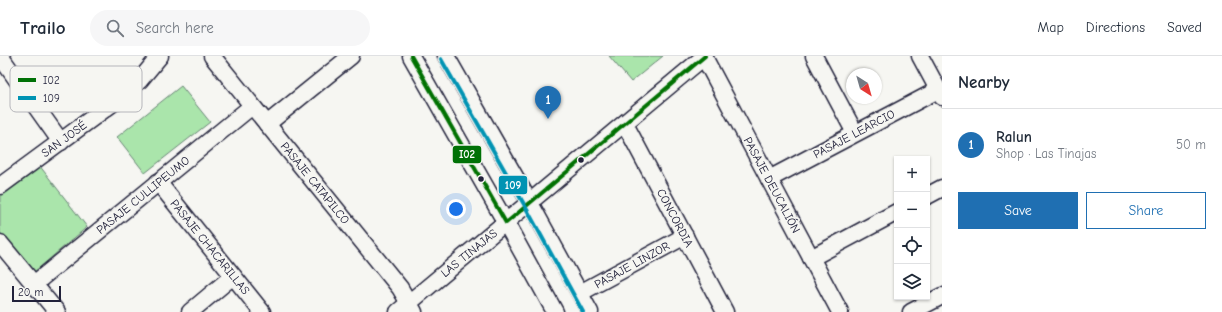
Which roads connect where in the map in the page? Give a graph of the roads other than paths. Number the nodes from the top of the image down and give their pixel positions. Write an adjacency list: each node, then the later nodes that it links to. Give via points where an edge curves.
1 (0, 56): 10 (street)
2 (212, 56): 13 (street, PASAJE CATAPILCO)
3 (351, 56): 16 (street)
4 (411, 56): 27 (street)
5 (446, 56): 25 (street)
6 (814, 56): 18 (street)
7 (920, 56): 12 (street)
8 (705, 57): 17 (street, LAS TINAJAS); 20 (street, PASAJE DEUCALIÓN)
9 (156, 58): 11 (street, SAN JOSÉ)
10 (10, 70)
11 (142, 75)
12 (940, 94): 18 (street, PASAJE LEARCIO)
13 (252, 106): 16 (street, PASAJE CATAPILCO); 21 (street, PASAJE CULLIPEUMO)
14 (40, 112): 19 (street)
15 (101, 112): 19 (street, SAN JOSÉ)
16 (268, 124): 35 (street, PASAJE CATAPILCO, via 400,288)
17 (625, 124): 25 (street, LAS TINAJAS); 28 (street, CONCORDIA)
18 (855, 134): 20 (street, PASAJE LEARCIO)
19 (61, 142): 22 (street, SAN JOSÉ)
20 (769, 179): 30 (street, PASAJE DEUCALIÓN)
21 (158, 182): 31 (street, PASAJE CHACARILLAS); 32 (street, PASAJE CULLIPEUMO)
22 (0, 186)
23 (942, 188): 24 (street)
24 (930, 194)
25 (530, 203): 27 (street, LAS TINAJAS); 33 (street)
26 (894, 214): 30 (street)
27 (506, 223): 35 (street, LAS TINAJAS); 39 (street)
28 (685, 236): 33 (street, PASAJE LINZOR); 41 (street, CONCORDIA)
29 (0, 243): 32 (street)
30 (811, 258): 42 (street, PASAJE DEUCALIÓN)
31 (233, 276): 37 (street); 38 (street, PASAJE CHACARILLAS)
32 (34, 284): 36 (street)
33 (580, 293): 40 (street)
34 (942, 296): 43 (street)
35 (408, 309)
36 (57, 312)
37 (190, 312)
38 (262, 312)
39 (555, 312)
40 (590, 312)
41 (725, 312)
42 (840, 312)
43 (911, 312)

